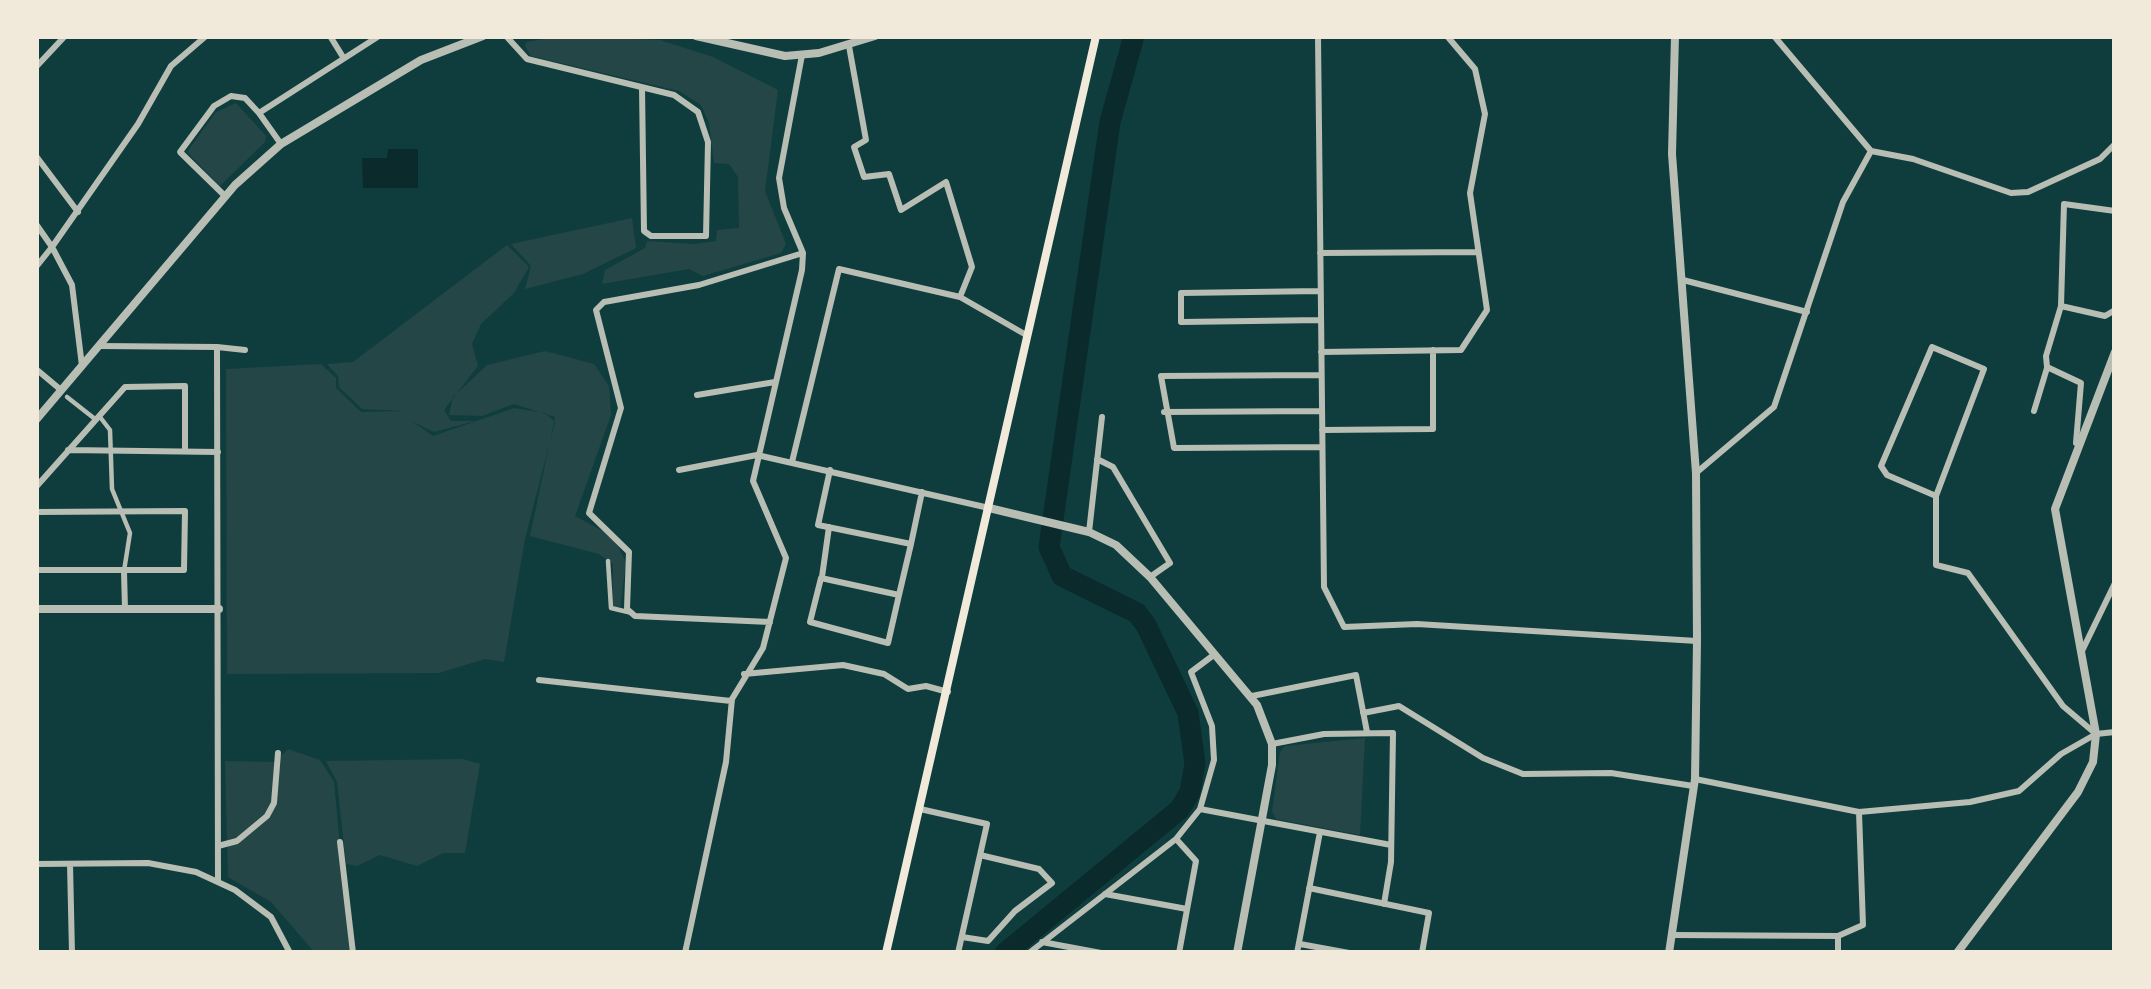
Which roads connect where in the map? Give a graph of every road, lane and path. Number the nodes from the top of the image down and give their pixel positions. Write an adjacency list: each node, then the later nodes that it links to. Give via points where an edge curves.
1 (65, 36): 17 (street)
2 (206, 36): 26 (street, via 171,66)
3 (330, 36): 16 (street)
4 (379, 36): 16 (street)
5 (483, 36): 20 (street, via 421,60)
6 (506, 36): 18 (street, via 527,59)
7 (696, 36): 15 (street)
8 (875, 36): 14 (street)
9 (1096, 36): 40 (main road)
10 (1318, 36): 31 (street)
11 (1447, 36): 29 (street, via 1475,69 1485,114 1470,193)
12 (1675, 36): 33 (street, via 1672,154)
13 (1774, 36): 22 (street)
14 (849, 46): 15 (street); 35 (street, via 866,140 854,147 862,175 889,174 902,210 946,182 972,267)
15 (802, 56): 30 (street, via 779,178)
16 (343, 57): 19 (street)
17 (36, 67)
18 (642, 88): 18 (street, via 644,231 706,236 708,142 698,112 674,95)
19 (259, 113): 20 (street); 24 (street, via 245,98 231,97 214,106 179,152)
20 (281, 144): 24 (street)
21 (2115, 144): 22 (street, via 2101,159 2011,193)
22 (1871, 151): 38 (street, via 1844,202)
23 (36, 156): 26 (street)
24 (225, 196): 41 (street)
25 (2115, 211): 36 (street, via 2064,204)
26 (78, 212): 28 (street)
27 (36, 224): 28 (street)
28 (52, 248): 32 (street); 47 (street, via 72,285)
29 (1478, 252): 31 (street); 44 (street, via 1487,310 1461,350)
30 (803, 253): 51 (street); 92 (street, via 596,310 620,408 589,513 629,552)
31 (1320, 253): 34 (street)
32 (36, 268)
33 (1683, 280): 38 (street); 72 (street)
34 (1320, 291): 39 (street); 39 (street, via 1180,293 1181,322)
35 (960, 297): 40 (street); 69 (street, via 839,268)
36 (2061, 306): 37 (street, via 2105,316); 48 (street)
37 (2115, 310)
38 (1807, 312): 72 (street, via 1774,406)
39 (1321, 320): 45 (street)
40 (1028, 337): 76 (main road)
41 (100, 346): 42 (street); 47 (street)
42 (218, 347): 43 (street); 66 (street)
43 (245, 350)
44 (1433, 350): 45 (street); 60 (street, via 1433,429)
45 (1321, 352): 50 (street)
46 (2115, 352): 61 (street)
47 (82, 366): 52 (street)
48 (2047, 367): 55 (street); 61 (street, via 2081,383)
49 (36, 369): 52 (street)
50 (1321, 375): 54 (street); 56 (street, via 1161,376)
51 (775, 382): 53 (street); 67 (street)
52 (64, 393): 57 (street); 59 (street)
53 (697, 394)
54 (1322, 411): 56 (street); 60 (street)
55 (2034, 411)
56 (1164, 412): 62 (street, via 1174,448)
57 (97, 417): 63 (street); 64 (street, via 110,430); 65 (street, via 125,387 185,386)
58 (1102, 417): 68 (street)
59 (36, 420)
60 (1322, 430): 62 (street)
61 (2076, 443): 96 (street, via 2055,508)
62 (1322, 447): 94 (street, via 1324,587 1344,628 1418,624)
63 (68, 450): 64 (street); 73 (street)
64 (110, 451): 65 (street); 78 (street)
65 (185, 451): 66 (street)
66 (218, 452): 90 (street)
67 (757, 454): 69 (street); 70 (street); 93 (street, via 754,495 786,558)
68 (1097, 459): 80 (street); 85 (street, via 1113,467 1170,563)
69 (792, 462): 71 (street)
70 (679, 470)
71 (830, 470): 74 (street); 79 (street, via 818,525)
72 (1696, 473): 94 (street)
73 (36, 487)
74 (922, 492): 76 (street); 81 (street)
75 (1936, 496): 75 (street, via 1881,466 1932,347 1984,369); 105 (street, via 1936,565 1968,573 2063,706)
76 (989, 508): 80 (street); 99 (main road)
77 (36, 512): 78 (street)
78 (122, 512): 84 (street, via 130,533); 84 (street, via 184,512 184,570)
79 (829, 527): 81 (street); 86 (street)
80 (1089, 532): 85 (street)
81 (911, 544): 88 (street)
82 (608, 561): 92 (street, via 611,608)
83 (36, 570): 84 (street)
84 (124, 571): 91 (street)
85 (1150, 577): 95 (street)
86 (821, 578): 88 (street); 88 (street, via 810,622 888,644)
87 (2115, 584): 96 (street)
88 (899, 595)
89 (36, 609): 91 (street)
90 (220, 609): 91 (street); 117 (street)
91 (125, 610)
92 (632, 613): 93 (street)
93 (770, 622): 97 (street)
94 (1697, 641): 108 (street)
95 (1215, 654): 100 (street); 110 (street, via 1191,672 1212,726 1214,760)
96 (2080, 655): 105 (street)
97 (744, 674): 99 (street, via 844,665 908,689); 101 (street)
98 (539, 680): 101 (street)
99 (947, 692): 109 (main road)
100 (1252, 696): 102 (street, via 1356,675); 106 (street)
101 (731, 701): 134 (street, via 726,762)
102 (1363, 713): 104 (street); 108 (street, via 1399,706 1523,774 1611,772)
103 (2115, 732): 105 (street)
104 (1367, 734): 106 (street); 116 (street, via 1394,733)
105 (2096, 734): 111 (street, via 2019,791); 145 (street, via 2078,792)
106 (1272, 744): 112 (street)
107 (278, 753): 117 (street, via 267,816)
108 (1695, 782): 111 (street); 126 (street)
109 (918, 808): 118 (street, via 987,824); 135 (main road)
110 (1200, 809): 112 (street); 114 (street)
111 (1859, 812): 127 (street, via 1863,925)
112 (1263, 821): 113 (street); 140 (street)
113 (1320, 832): 116 (street); 122 (street)
114 (1176, 839): 123 (street); 125 (street, via 1196,861)
115 (340, 842): 133 (street)
116 (1391, 845): 124 (street)
117 (218, 846): 121 (street)
118 (980, 855): 128 (street); 128 (street, via 1039,869 1052,883 988,941)
119 (36, 864): 120 (street)
120 (70, 864): 121 (street, via 148,863); 131 (street)
121 (218, 881): 132 (street, via 271,917)
122 (1310, 888): 124 (street); 130 (street)
123 (1105, 894): 125 (street); 129 (street)
124 (1384, 904): 142 (street, via 1430,914)
125 (1187, 909): 139 (street)
126 (1672, 935): 127 (street); 143 (street)
127 (1838, 936): 144 (street)
128 (962, 937): 136 (street)
129 (1042, 942): 137 (street); 138 (street)
130 (1298, 949): 141 (street)
131 (72, 953)
132 (290, 953)
133 (352, 953)
134 (685, 953)
135 (886, 953)
136 (958, 953)
137 (1029, 953)
138 (1101, 953)
139 (1179, 953)
140 (1238, 953)
141 (1349, 953)
142 (1423, 953)
143 (1669, 953)
144 (1838, 953)
145 (1957, 953)

